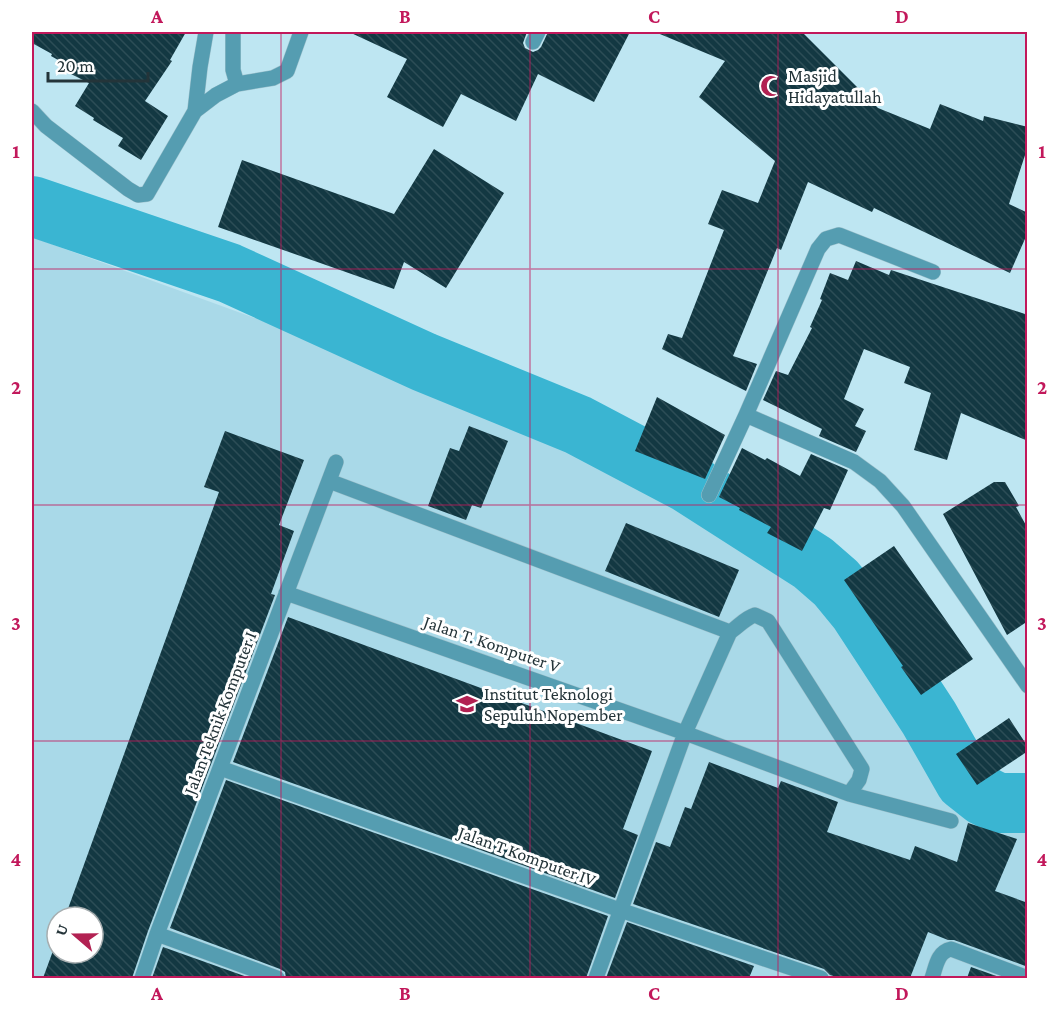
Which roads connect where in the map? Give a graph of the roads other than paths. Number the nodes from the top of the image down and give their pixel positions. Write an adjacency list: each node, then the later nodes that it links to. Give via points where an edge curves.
1 (206, 32): 6 (street)
2 (233, 32): 4 (street)
3 (302, 32): 4 (street, via 287,71 273,78)
4 (237, 84): 6 (street)
5 (32, 111): 6 (street, via 46,126 138,195 147,194)
6 (195, 111)
7 (933, 272): 8 (street, via 839,234 826,239 818,249)
8 (746, 415): 11 (street); 14 (street, via 854,462 880,481 903,506)
9 (336, 462): 10 (street, Jalan Teknik Komputer I)
10 (329, 481): 12 (street, Jalan Teknik Komputer I); 13 (street)
11 (709, 495)
12 (286, 593): 15 (street, Jalan T. Komputer V); 16 (street, Jalan Teknik Komputer I)
13 (729, 632): 15 (street); 17 (street, via 755,615 768,621 862,769)
14 (1028, 686)
15 (685, 733): 17 (street, Jalan T. Komputer V); 19 (street)
16 (220, 768): 19 (street, Jalan T Komputer IV); 20 (street, Jalan Teknik Komputer I)
17 (849, 794): 18 (street, Jalan T. Komputer V)
18 (951, 821)
19 (620, 910): 23 (street); 24 (street, Jalan T Komputer IV)
20 (157, 934): 21 (street, Jalan Teknik Komputer I); 22 (street)
21 (142, 978)
22 (277, 978)
23 (596, 978)
24 (821, 978)
25 (932, 978): 26 (street, via 939,957 951,949)
26 (1028, 978)

